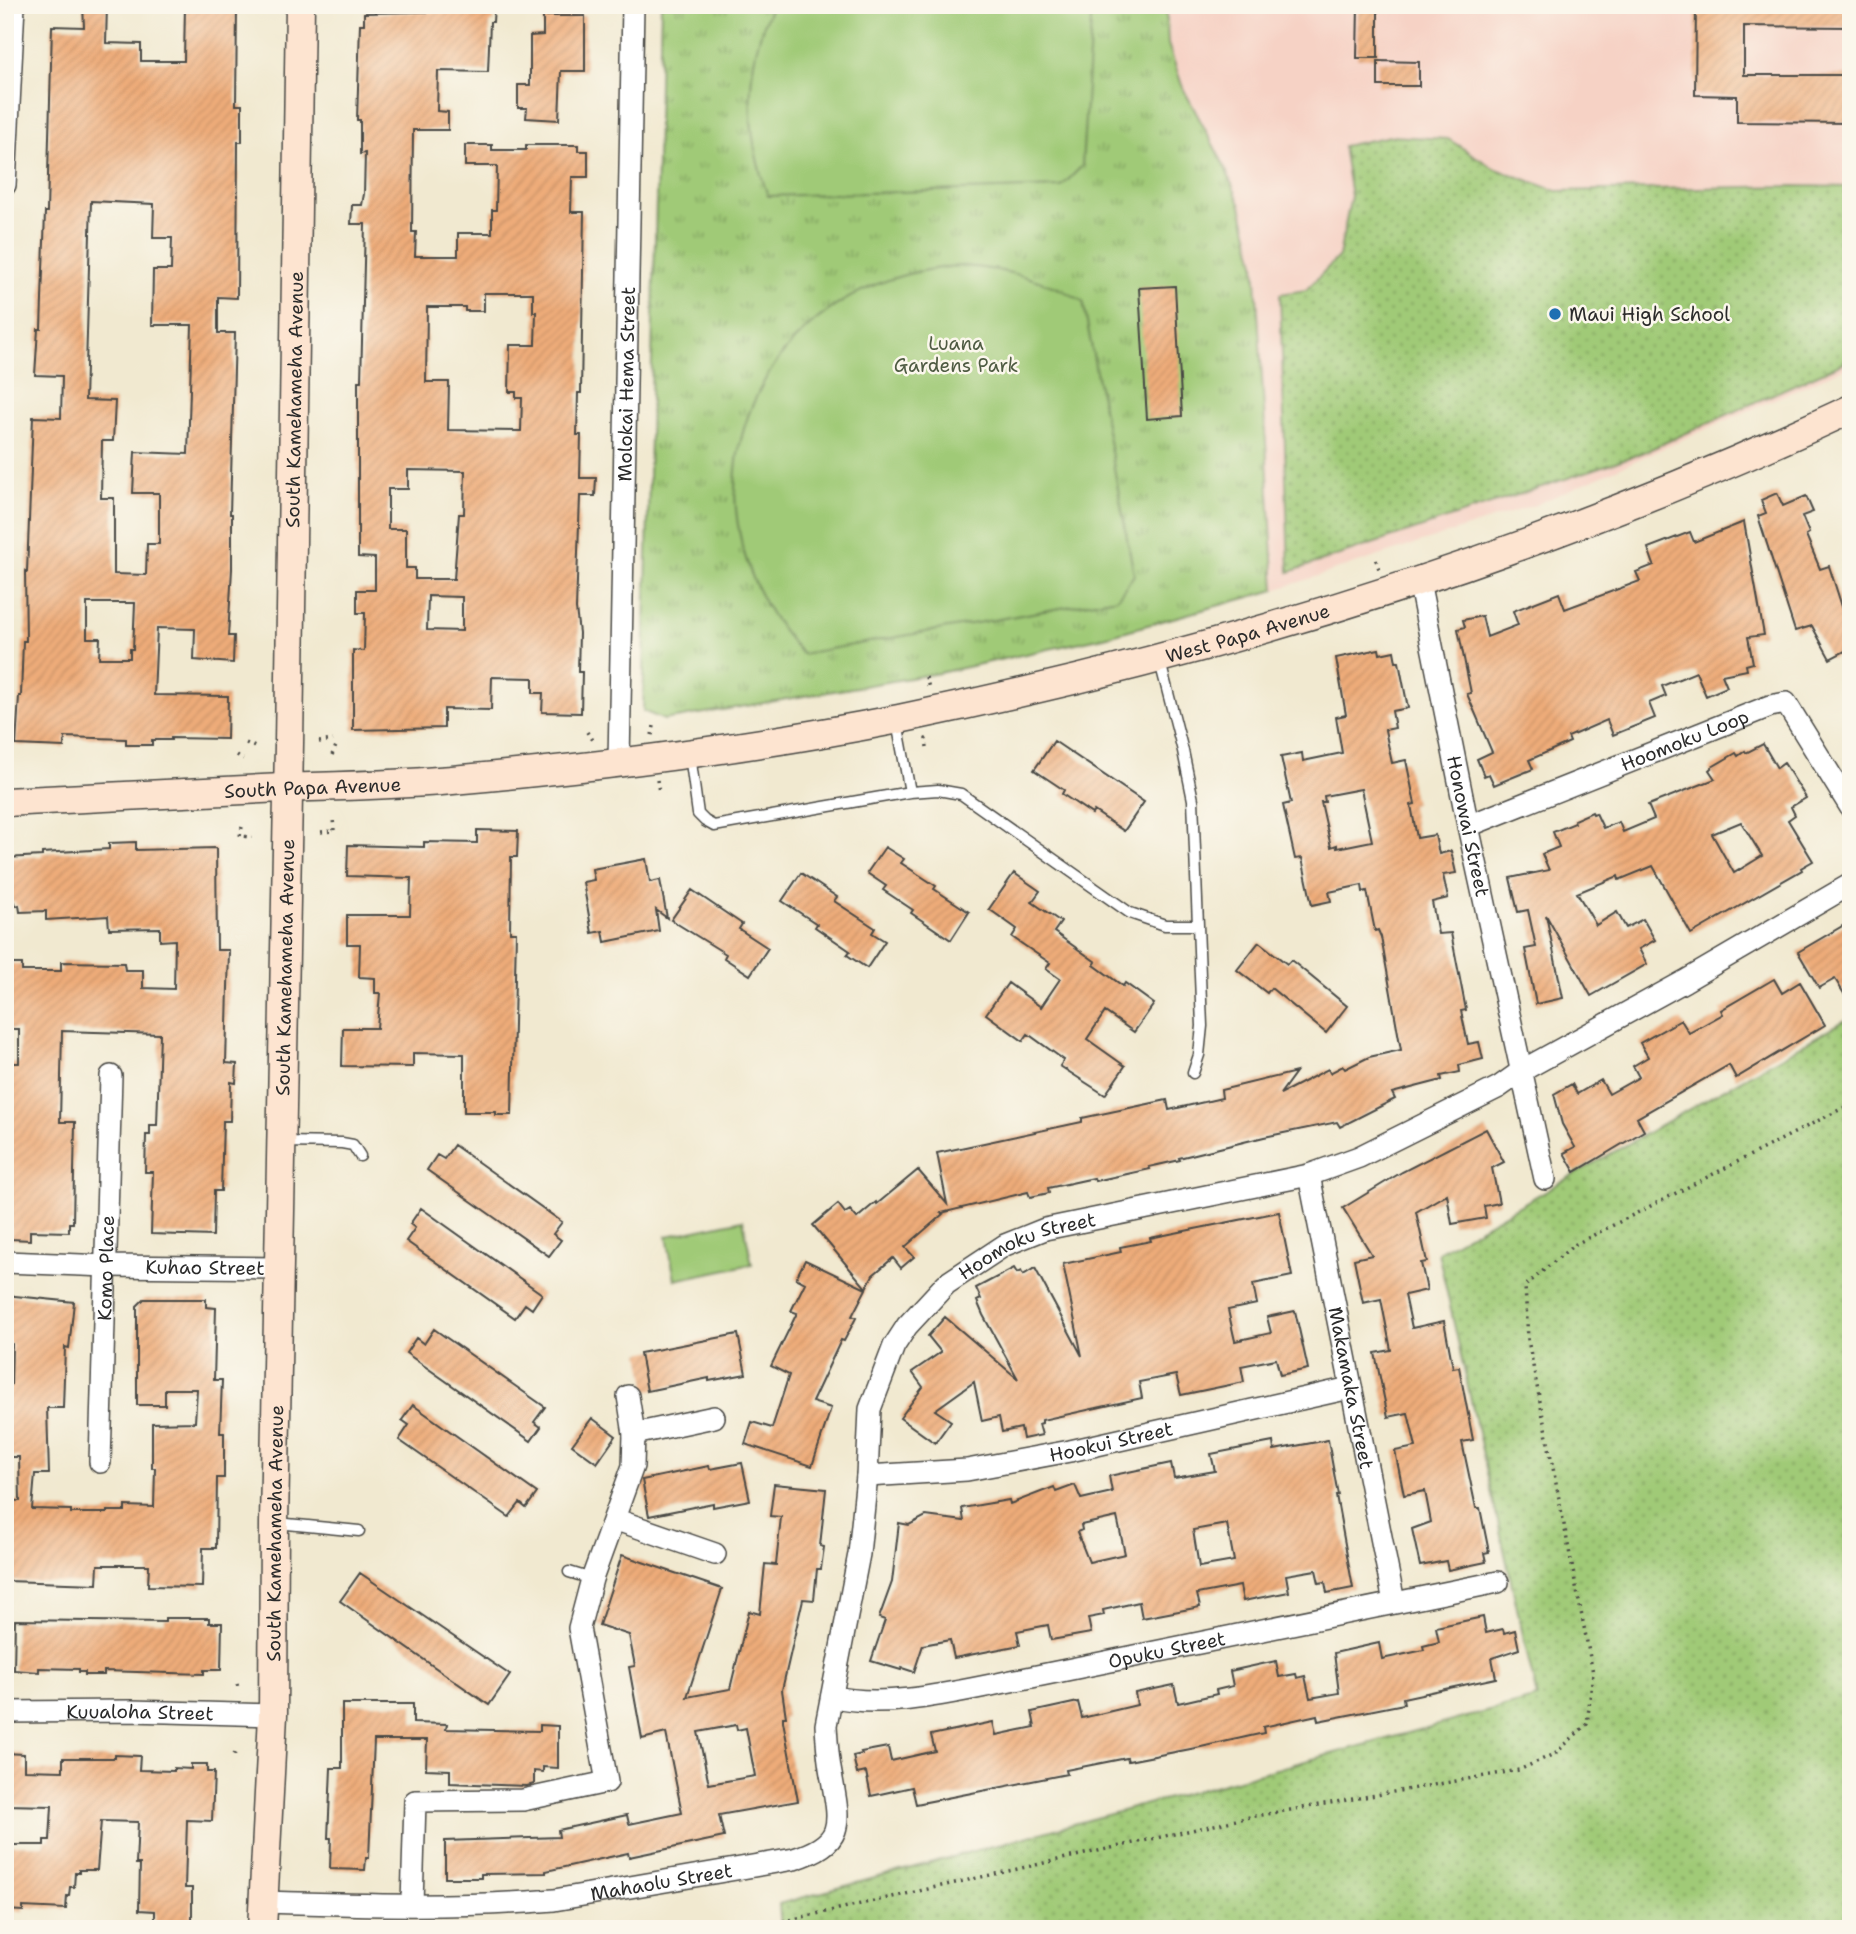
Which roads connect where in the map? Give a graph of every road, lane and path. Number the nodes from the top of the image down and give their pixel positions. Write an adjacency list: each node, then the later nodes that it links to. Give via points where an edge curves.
1 (14, 5): 4 (street)
2 (300, 5): 25 (street, South Kamehameha Avenue)
3 (633, 5): 24 (street, Molokai Hema Street)
4 (5, 185)
5 (1851, 409): 6 (street, West Papa Avenue, via 1646,498)
6 (1419, 581): 7 (street, West Papa Avenue); 30 (street, Honowai Street)
7 (1159, 658): 10 (street, West Papa Avenue); 35 (lane, via 1193,800)
8 (926, 677): 9 (path)
9 (930, 694)
10 (897, 719): 20 (street, West Papa Avenue); 26 (lane)
11 (655, 722): 13 (path)
12 (587, 732): 17 (path)
13 (652, 737)
14 (333, 740): 15 (path)
15 (319, 742)
16 (246, 743): 19 (path)
17 (594, 744)
18 (336, 746): 22 (path)
19 (255, 747)
20 (690, 753): 24 (street, West Papa Avenue); 26 (lane, via 698,814 715,826)
21 (237, 755): 23 (path)
22 (332, 755)
23 (243, 759)
24 (619, 762): 25 (street, South Papa Avenue, via 466,779)
25 (288, 788): 27 (street, South Papa Avenue); 39 (street, South Kamehameha Avenue)
26 (910, 792): 35 (lane, via 961,794 1130,913 1165,926)
27 (5, 802)
28 (1851, 808): 30 (street, Hoomoku Loop, via 1786,704 1770,706)
29 (333, 818): 32 (path, via 334,831)
30 (1468, 826): 36 (street, Honowai Street)
31 (242, 827): 33 (path, via 240,836)
32 (321, 832)
33 (252, 837)
34 (1851, 884): 36 (street)
35 (1198, 925): 37 (lane, via 1202,1026)
36 (1523, 1070): 41 (street, Hoomoku Street, via 1499,1087 1359,1157); 42 (street, Honowai Street)
37 (1193, 1073)
38 (111, 1076): 44 (street, Komo Place)
39 (280, 1142): 40 (lane, via 342,1143 353,1145); 45 (street, South Kamehameha Avenue)
40 (360, 1156)
41 (1309, 1175): 46 (street, Makamaka Street); 51 (street, Hoomoku Street, via 1045,1229 1005,1245 946,1284 894,1346 870,1409)
42 (1545, 1179)
43 (5, 1262): 44 (street, Kuhao Street)
44 (107, 1266): 45 (street, Kuhao Street); 50 (street, Komo Place)
45 (278, 1268): 53 (street, South Kamehameha Avenue)
46 (1350, 1388): 51 (street, Hookui Street, via 980,1468); 59 (street, Makamaka Street)
47 (628, 1396): 49 (street)
48 (714, 1417): 49 (street)
49 (634, 1434): 52 (street, via 633,1466)
50 (100, 1462)
51 (867, 1476): 60 (street, Hoomoku Street, via 859,1554)
52 (614, 1519): 55 (street); 57 (street)
53 (274, 1523): 54 (lane); 62 (street, South Kamehameha Avenue)
54 (359, 1531)
55 (715, 1554)
56 (569, 1572): 57 (lane)
57 (592, 1578): 63 (street, via 579,1628 607,1782 523,1800 415,1801)
58 (1499, 1582): 59 (street, Opuku Street)
59 (1394, 1602): 60 (street, Opuku Street, via 907,1699)
60 (832, 1696): 63 (street, Mahaolu Street, via 827,1753 839,1820 829,1840 816,1852 554,1900)
61 (5, 1712): 62 (street, Kuualoha Street)
62 (273, 1715): 64 (street, South Kamehameha Avenue)
63 (412, 1904): 64 (street, Mahaolu Street, via 338,1904)
64 (263, 1915)

